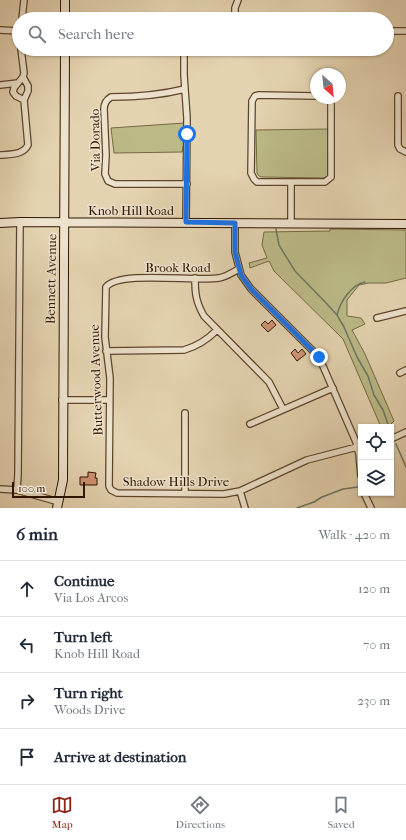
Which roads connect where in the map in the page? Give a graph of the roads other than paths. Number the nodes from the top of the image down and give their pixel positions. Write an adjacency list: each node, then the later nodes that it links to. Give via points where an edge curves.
1 (24, 0): 4 (street)
2 (65, 0): 5 (street)
3 (238, 0): 6 (street)
4 (23, 12)
5 (65, 12)
6 (235, 12)
7 (0, 30): 8 (street)
8 (12, 31)
9 (394, 31): 10 (street)
10 (406, 31)
11 (22, 56): 14 (street)
12 (65, 56): 27 (street, Bennett Avenue)
13 (184, 56): 17 (street)
14 (23, 77): 15 (street); 20 (street, via 28,86)
15 (18, 83): 16 (street); 20 (street, via 13,92)
16 (0, 85)
17 (185, 89): 25 (street, via 188,118); 25 (street, Via Dorado, via 107,99 104,105 105,174 108,181 114,184)
18 (310, 96): 24 (street, via 259,94 252,101 251,173 257,182)
19 (398, 96): 22 (street, via 398,145)
20 (24, 100): 23 (street, via 28,145 25,151)
21 (331, 104): 24 (street, via 331,177 325,182)
22 (406, 152)
23 (0, 155)
24 (291, 182): 31 (street)
25 (187, 184): 28 (street)
26 (20, 222): 27 (street, Knob Hill Road); 29 (street, Knob Hill Road); 52 (street)
27 (64, 222): 28 (street, Knob Hill Road); 41 (street, Bennett Avenue)
28 (186, 222): 30 (street, Knob Hill Road)
29 (0, 223)
30 (235, 223): 31 (street, Knob Hill Road); 33 (street, via 235,252)
31 (291, 223): 32 (street, Knob Hill Road)
32 (406, 224)
33 (239, 269): 34 (street, Brook Road, via 219,278); 40 (street, via 251,289 319,357)
34 (195, 278): 35 (street, Brook Road); 38 (street, via 198,305)
35 (114, 280): 39 (street, Butterwood Avenue, via 106,287)
36 (406, 311): 37 (street)
37 (376, 318)
38 (217, 330): 39 (street, via 207,340 184,350); 43 (street, via 269,382)
39 (106, 351): 42 (street, Butterwood Avenue, via 110,378)
40 (333, 388): 43 (street); 48 (street)
41 (62, 400): 42 (street); 56 (street, Bennett Avenue, via 63,480)
42 (109, 400): 50 (street, Butterwood Avenue)
43 (283, 409): 45 (street)
44 (185, 413): 54 (street)
45 (250, 424)
46 (406, 432): 47 (street)
47 (394, 438)
48 (358, 445)
49 (358, 447): 53 (street, Shadow Hills Drive, via 307,460)
50 (109, 483): 54 (street, Shadow Hills Drive, via 111,490 117,493)
51 (0, 489): 52 (street)
52 (17, 490): 56 (street)
53 (240, 491): 54 (street, Shadow Hills Drive, via 224,494); 57 (street)
54 (185, 493)
55 (365, 496): 58 (street)
56 (58, 505)
57 (245, 508)
58 (371, 508)

